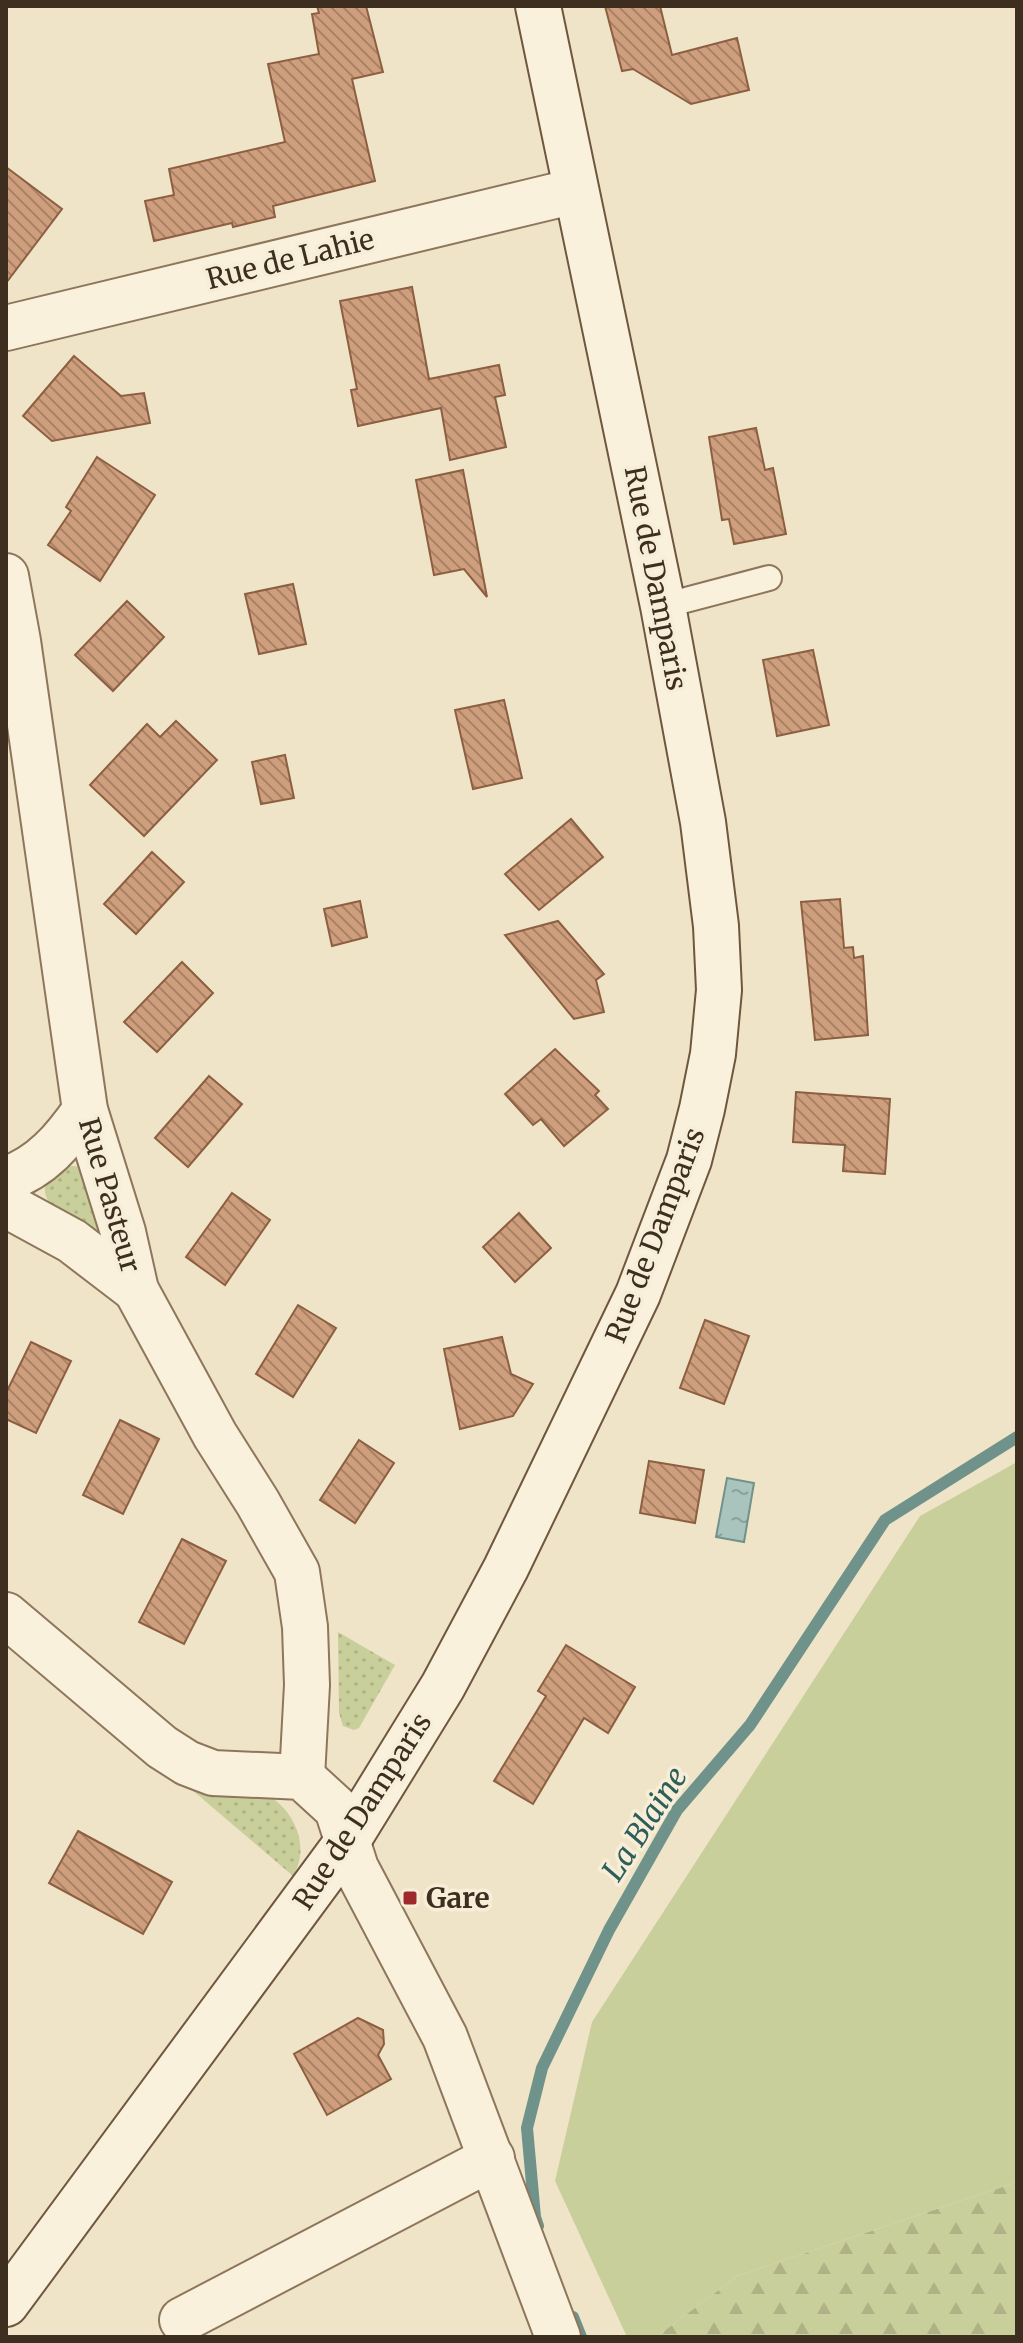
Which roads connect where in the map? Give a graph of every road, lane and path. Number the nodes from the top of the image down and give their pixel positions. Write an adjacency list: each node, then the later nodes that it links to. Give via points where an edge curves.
1 (538, 6): 2 (street, Rue de Damparis)
2 (575, 191): 3 (street, Rue de Lahie); 6 (street, Rue de Damparis)
3 (6, 328)
4 (6, 576): 7 (street, Rue Pasteur)
5 (769, 578): 6 (lane)
6 (663, 606): 13 (street, Rue de Damparis, via 703,822 716,926 719,990 713,1054 689,1160 638,1294 463,1652)
7 (85, 1110): 8 (street, via 62,1143 39,1163); 10 (street, Rue Pasteur)
8 (6, 1179)
9 (6, 1205): 10 (street, via 72,1241)
10 (136, 1290): 12 (street, Rue Pasteur, via 297,1572 307,1685)
11 (6, 1615): 12 (street, via 187,1763 213,1773)
12 (302, 1777): 13 (street, via 337,1809)
13 (347, 1842): 14 (street, via 445,2037); 15 (street, Rue de Damparis)
14 (492, 2158): 16 (street); 17 (street)
15 (6, 2304)
16 (182, 2320)
17 (558, 2337)

